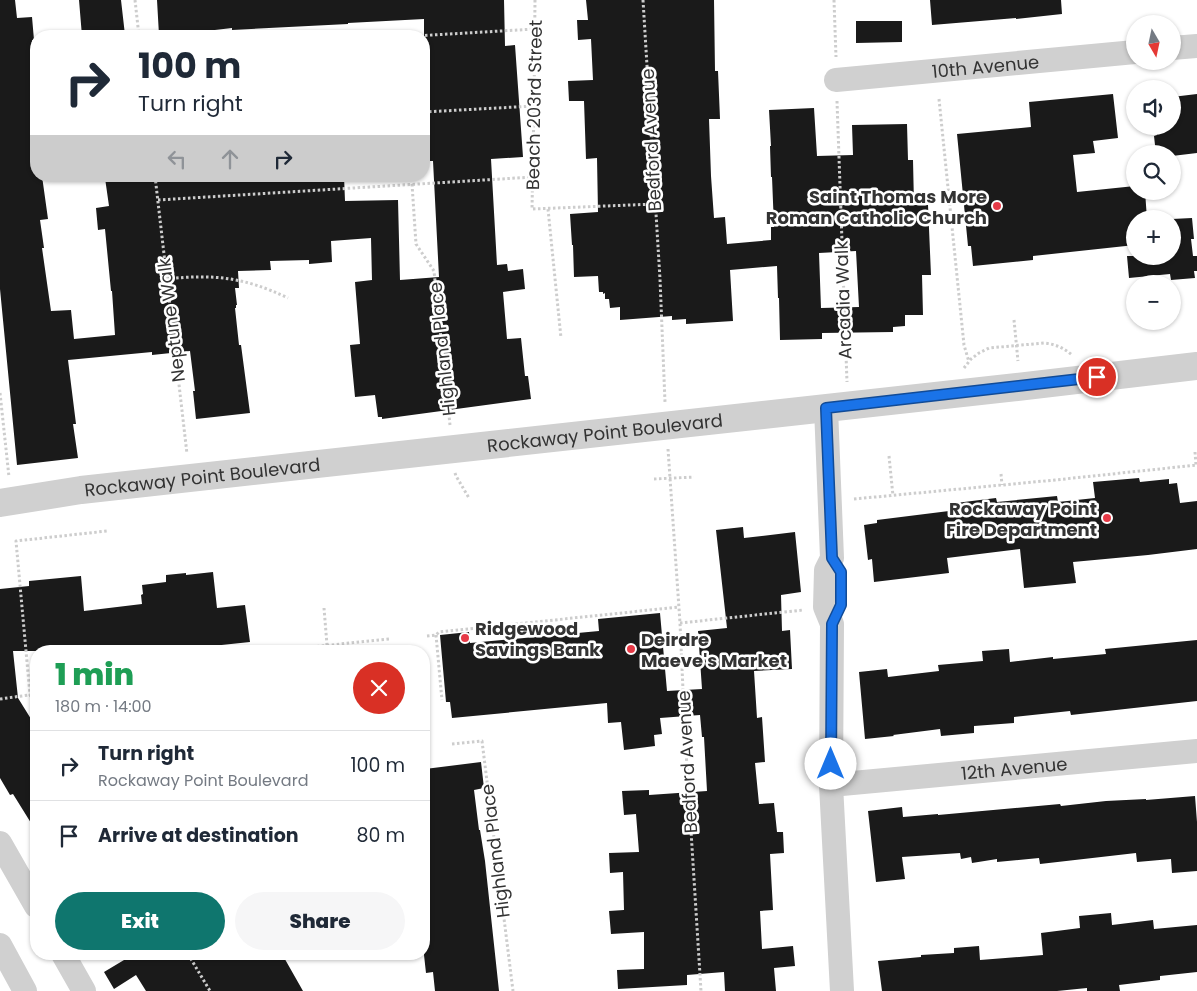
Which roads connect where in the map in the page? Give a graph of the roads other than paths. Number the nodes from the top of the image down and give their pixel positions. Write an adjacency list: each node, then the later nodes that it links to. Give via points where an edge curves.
1 (1197, 46): 2 (street)
2 (1181, 47)
3 (1126, 53): 4 (street, 10th Avenue)
4 (836, 81)
5 (1197, 366): 6 (street, Rockaway Point Boulevard)
6 (826, 408): 7 (street, Rockaway Point Boulevard); 9 (street, via 832,558 841,572 841,605 832,624)
7 (5, 497)
8 (1197, 751): 9 (street, 12th Avenue)
9 (831, 785): 16 (street)
10 (0, 843): 11 (street)
11 (30, 896)
12 (0, 945): 14 (street)
13 (66, 960): 15 (street)
14 (25, 991)
15 (84, 991)
16 (842, 991)

